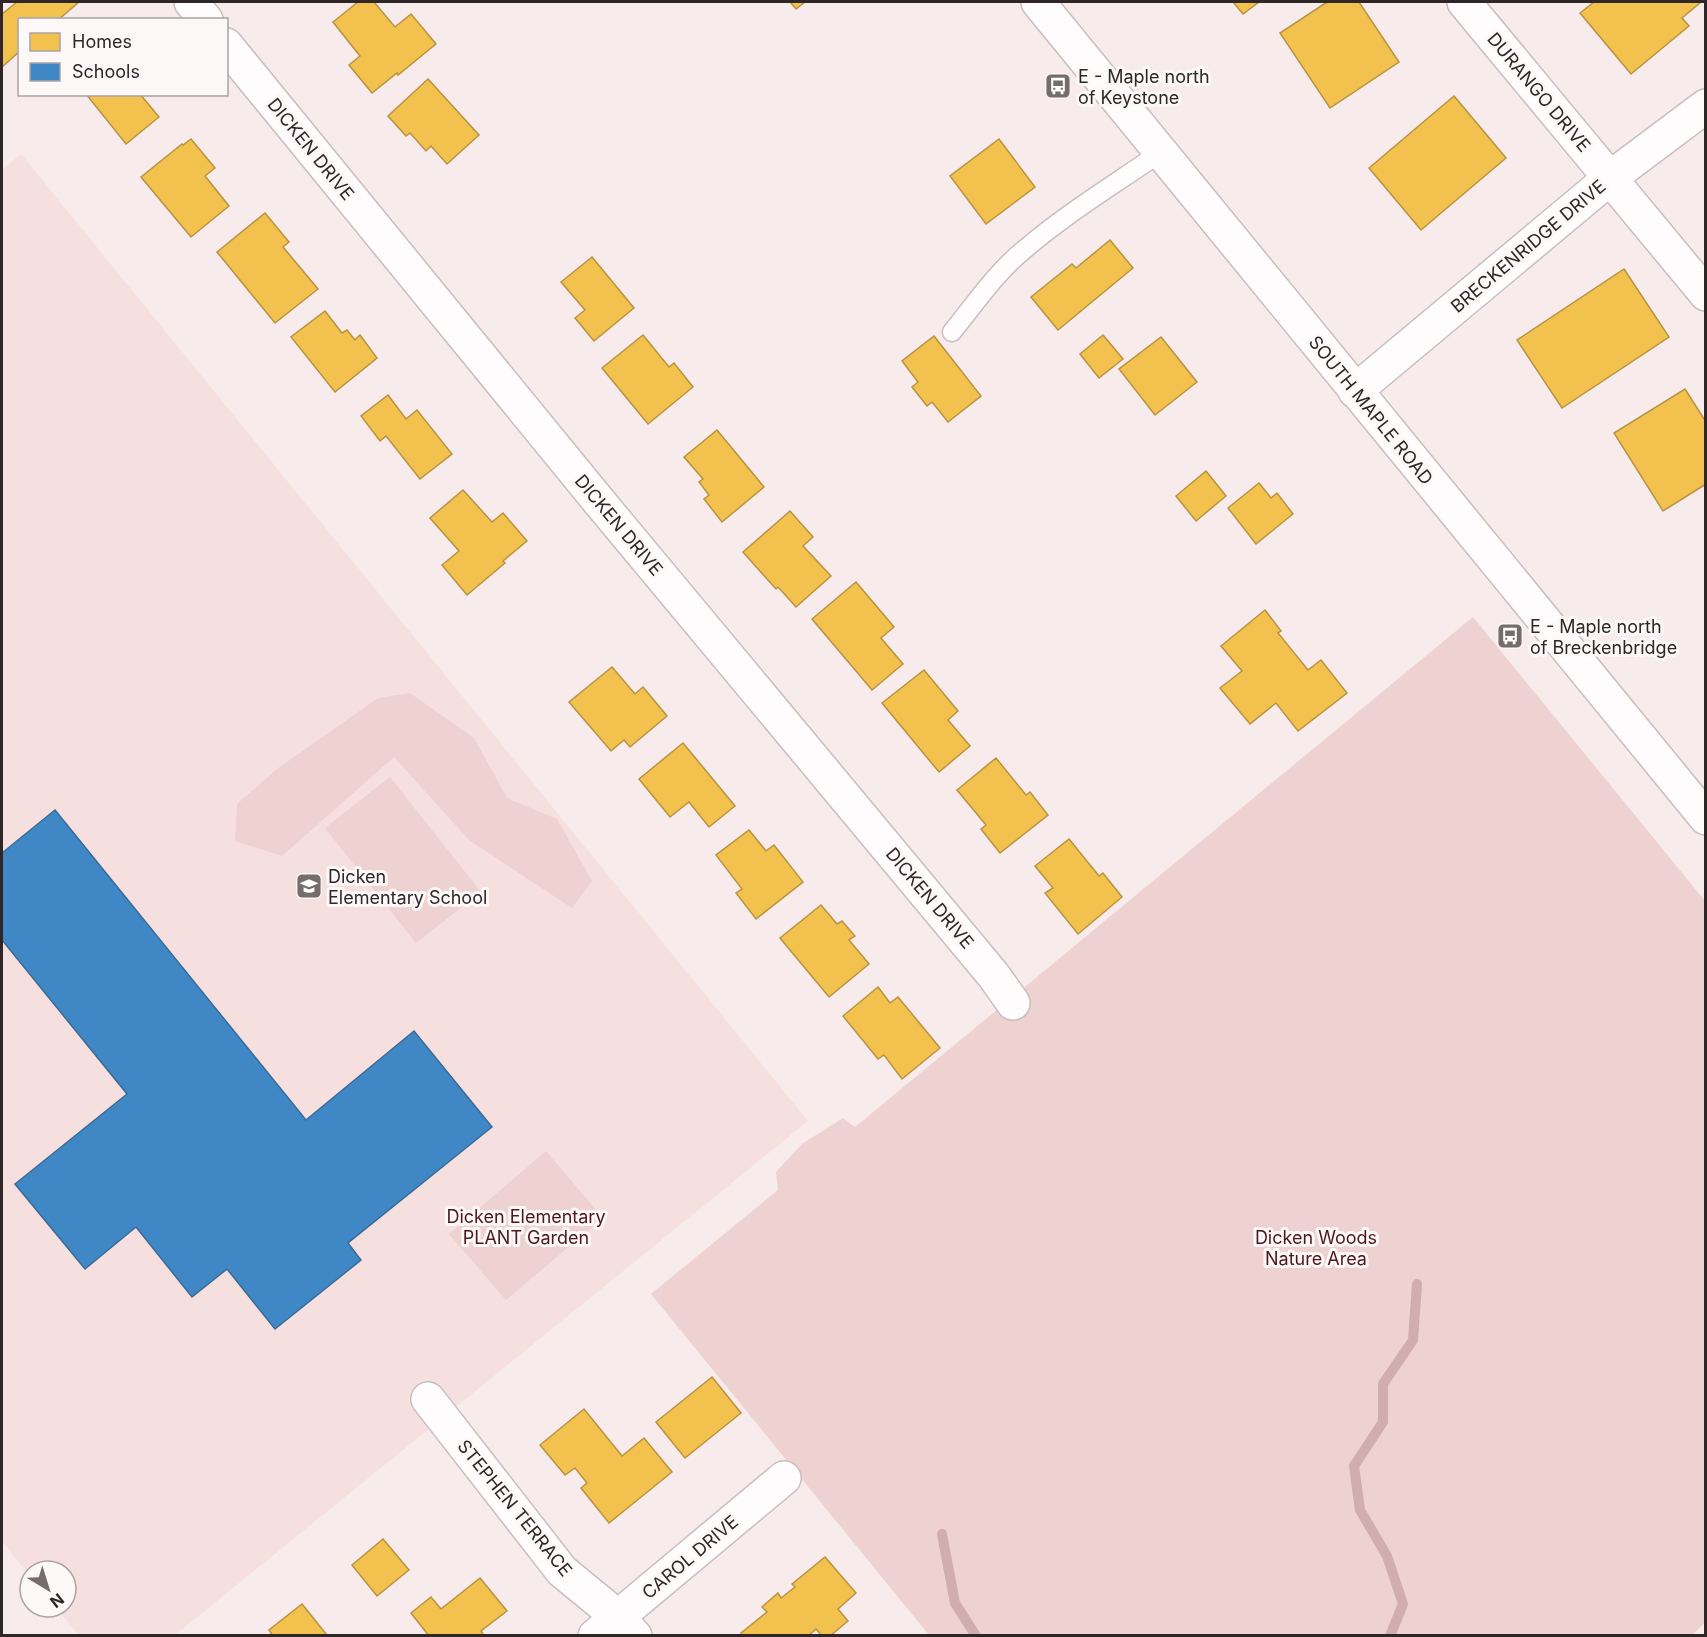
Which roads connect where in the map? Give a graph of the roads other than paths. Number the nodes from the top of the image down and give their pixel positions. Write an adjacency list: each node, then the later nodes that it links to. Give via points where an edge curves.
1 (191, 2): 4 (street)
2 (1038, 2): 7 (street, SOUTH MAPLE ROAD)
3 (1464, 2): 8 (street, DURANGO DRIVE)
4 (204, 18)
5 (228, 47): 13 (street, DICKEN DRIVE, via 994,976)
6 (1706, 106): 8 (street, BRECKENRIDGE DRIVE)
7 (1161, 152): 10 (lane, via 1024,249); 11 (street, SOUTH MAPLE ROAD)
8 (1610, 178): 9 (street, DURANGO DRIVE); 11 (street, BRECKENRIDGE DRIVE)
9 (1706, 294)
10 (952, 332)
11 (1355, 391): 12 (street, SOUTH MAPLE ROAD)
12 (1706, 818)
13 (1012, 1003)
14 (428, 1399): 16 (street, STEPHEN TERRACE, via 562,1571)
15 (784, 1478): 16 (street, CAROL DRIVE)
16 (616, 1629)

